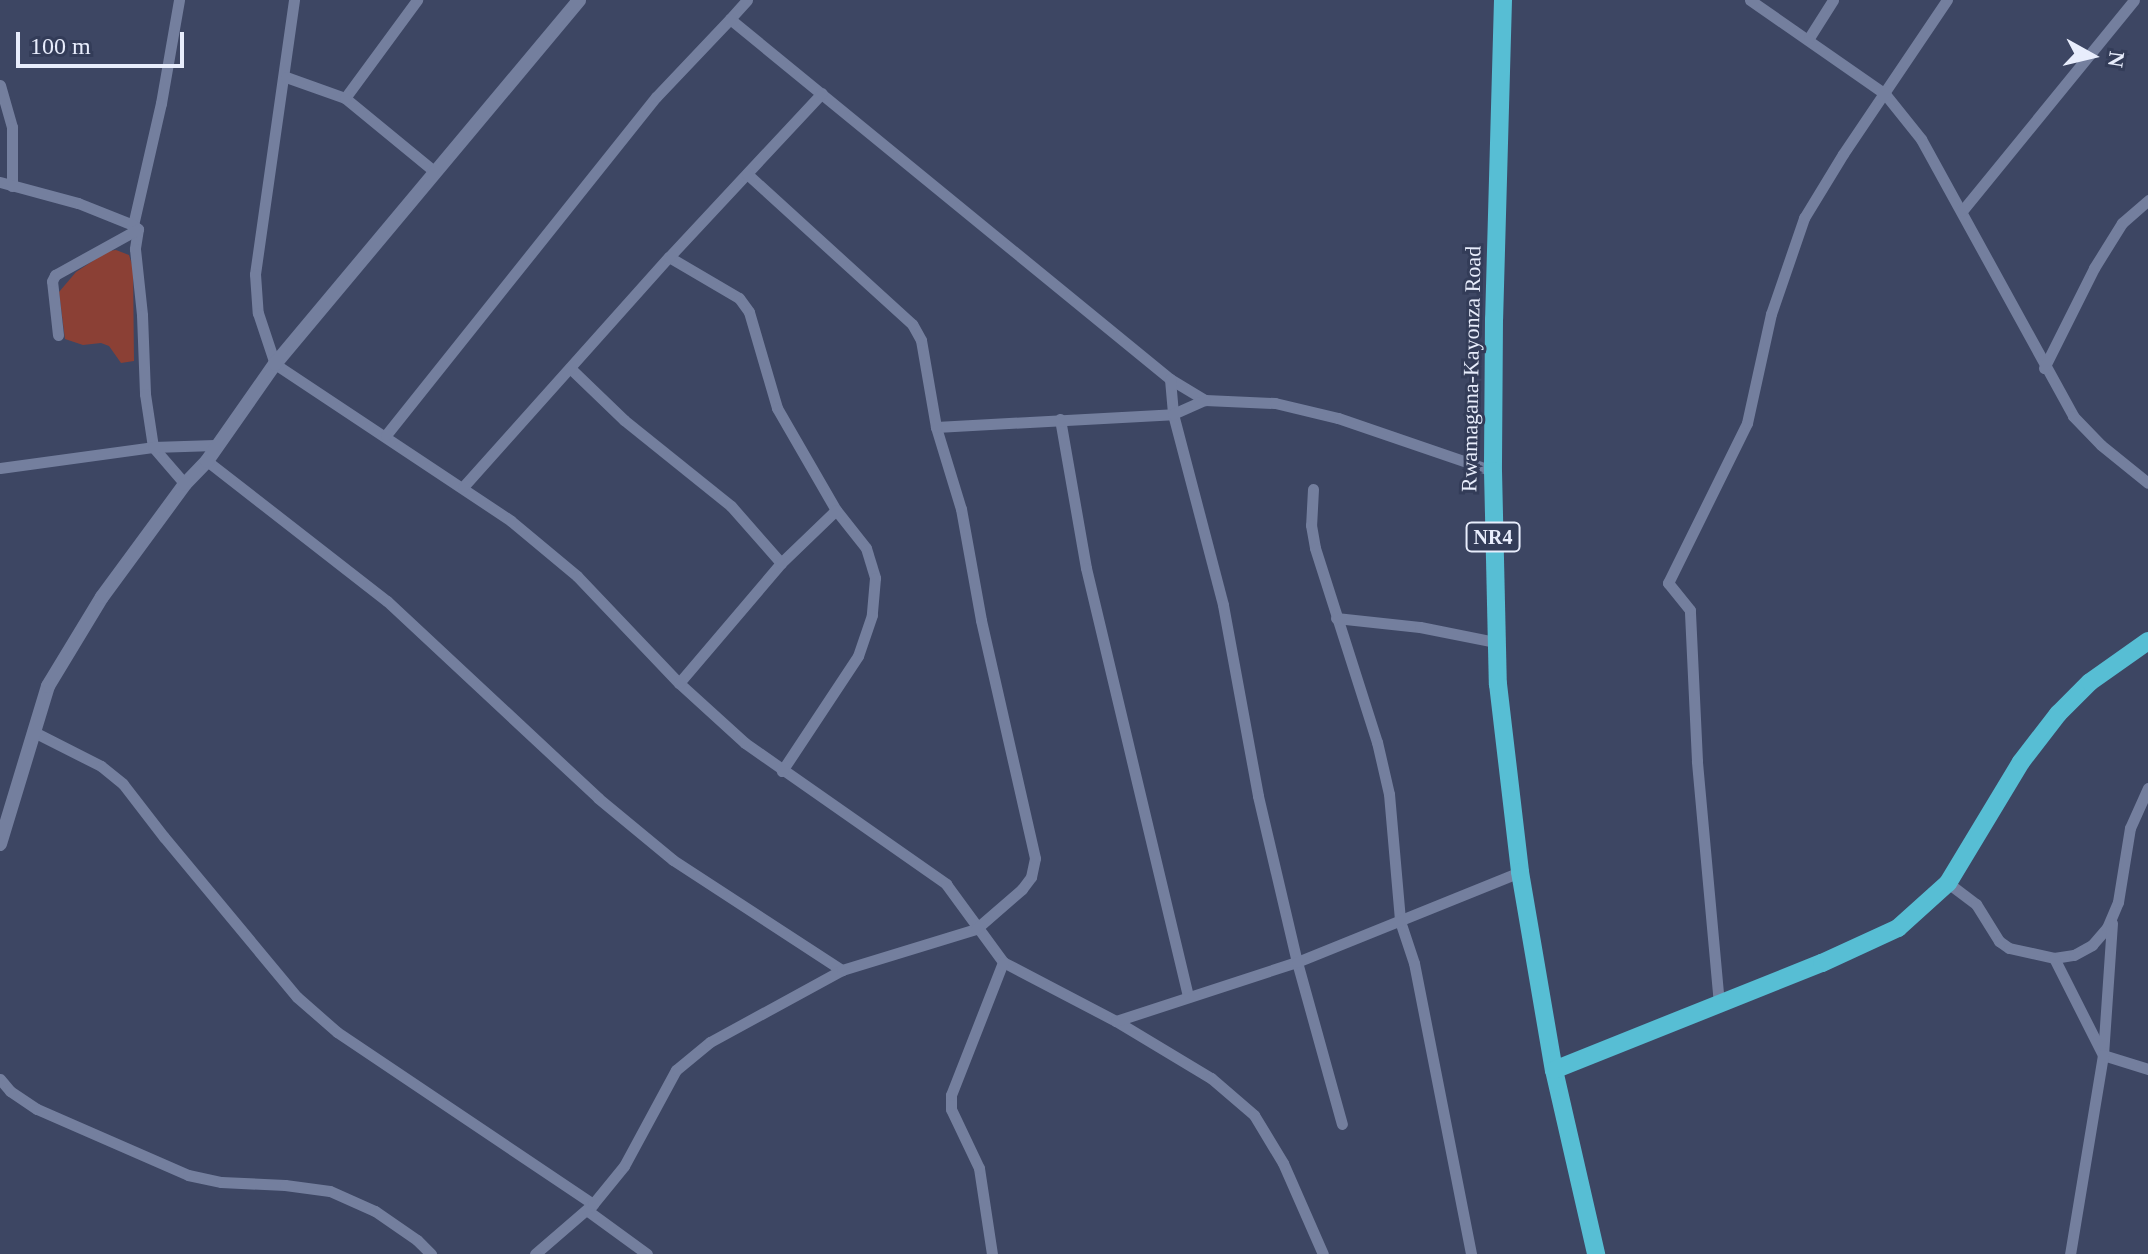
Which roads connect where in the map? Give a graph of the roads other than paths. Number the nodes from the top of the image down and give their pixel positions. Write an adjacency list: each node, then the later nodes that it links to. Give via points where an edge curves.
1 (179, 0): 23 (street)
2 (294, 0): 13 (street)
3 (417, 0): 17 (street)
4 (579, 0): 18 (street)
5 (747, 0): 11 (street)
6 (1503, 0): 39 (highway, Rwamagana-Kayonza Road / NR4)
7 (1750, 0): 12 (street)
8 (1833, 0): 12 (street)
9 (1947, 0): 16 (street)
10 (2134, 0): 22 (street)
11 (730, 19): 15 (street); 34 (street, via 656,97)
12 (1809, 38): 16 (street)
13 (286, 77): 17 (street); 26 (street, via 255,274 258,313)
14 (0, 85): 20 (street, via 12,127)
15 (822, 93): 19 (street); 29 (street)
16 (1885, 94): 22 (street, via 1921,139); 64 (street, via 1804,218 1771,314 1747,423 1668,583 1690,610 1697,761)
17 (345, 98): 18 (street)
18 (434, 171): 26 (street)
19 (747, 174): 24 (street); 33 (street, via 912,324 921,340)
20 (6, 184): 23 (street, via 78,203)
21 (2148, 200): 28 (street, via 2122,223 2094,268)
22 (1962, 211): 28 (street)
23 (135, 227): 25 (street, via 55,275); 36 (street)
24 (669, 257): 27 (street); 44 (street, via 739,298 749,312 777,408)
25 (58, 335)
26 (275, 364): 34 (street); 35 (street)
27 (570, 368): 42 (street); 45 (street, via 624,420 731,506)
28 (2044, 368): 40 (street, via 2073,416)
29 (1170, 379): 30 (street); 31 (street)
30 (1205, 400): 31 (street); 39 (street, via 1275,403 1338,418)
31 (1173, 414): 32 (street); 61 (street, via 1223,605 1258,796)
32 (1060, 419): 33 (street); 63 (street, via 1086,568)
33 (936, 427): 58 (street, via 961,509 1035,858 1022,889)
34 (386, 435): 42 (street)
35 (215, 445): 36 (street); 37 (street)
36 (153, 447): 38 (street); 41 (street)
37 (207, 461): 41 (street); 62 (street, via 387,601 598,798 673,860)
38 (0, 468)
39 (1493, 471): 48 (highway, Rwamagana-Kayonza Road / NR4)
40 (2148, 483)
41 (185, 484): 50 (street, via 48,686)
42 (463, 487): 49 (street, via 577,576)
43 (1313, 489): 46 (street, via 1313,536)
44 (836, 510): 45 (street); 51 (street, via 866,548 875,578 872,615 858,656)
45 (781, 563): 49 (street)
46 (1336, 618): 48 (street); 57 (street, via 1389,794)
47 (2148, 641): 55 (highway, via 2090,682 2058,714 2013,775)
48 (1495, 642): 54 (highway, Rwamagana-Kayonza Road / NR4)
49 (679, 683): 51 (street)
50 (34, 732): 53 (street); 71 (street, via 101,766 123,784 297,997 337,1032)
51 (782, 771): 58 (street, via 946,884)
52 (2148, 788): 56 (street, via 2130,828)
53 (0, 844)
54 (1520, 872): 57 (street); 68 (highway, Rwamagana-Kayonza Road / NR4)
55 (1948, 883): 59 (street, via 1976,904 1999,941); 64 (highway, via 1898,928)
56 (2113, 914): 59 (street, via 2092,945); 66 (street)
57 (1400, 921): 61 (street); 77 (street, via 1414,963)
58 (976, 929): 60 (street); 62 (street)
59 (2054, 958): 66 (street)
60 (1003, 962): 65 (street); 75 (street, via 951,1095 951,1109 979,1168)
61 (1297, 962): 63 (street); 70 (street)
62 (842, 970): 71 (street, via 710,1042 676,1070 624,1166)
63 (1188, 995): 65 (street)
64 (1719, 1004): 68 (highway)
65 (1116, 1021): 76 (street, via 1211,1078 1254,1115 1283,1163)
66 (2103, 1055): 67 (street); 79 (street)
67 (2148, 1069)
68 (1554, 1070): 78 (highway, NR4)
69 (0, 1079): 72 (street, via 37,1109 188,1175 330,1191 375,1211)
70 (1342, 1124)
71 (593, 1204): 73 (street); 74 (street, via 588,1211)
72 (431, 1254)
73 (535, 1254)
74 (647, 1254)
75 (992, 1254)
76 (1323, 1254)
77 (1471, 1254)
78 (1596, 1254)
79 (2070, 1254)

